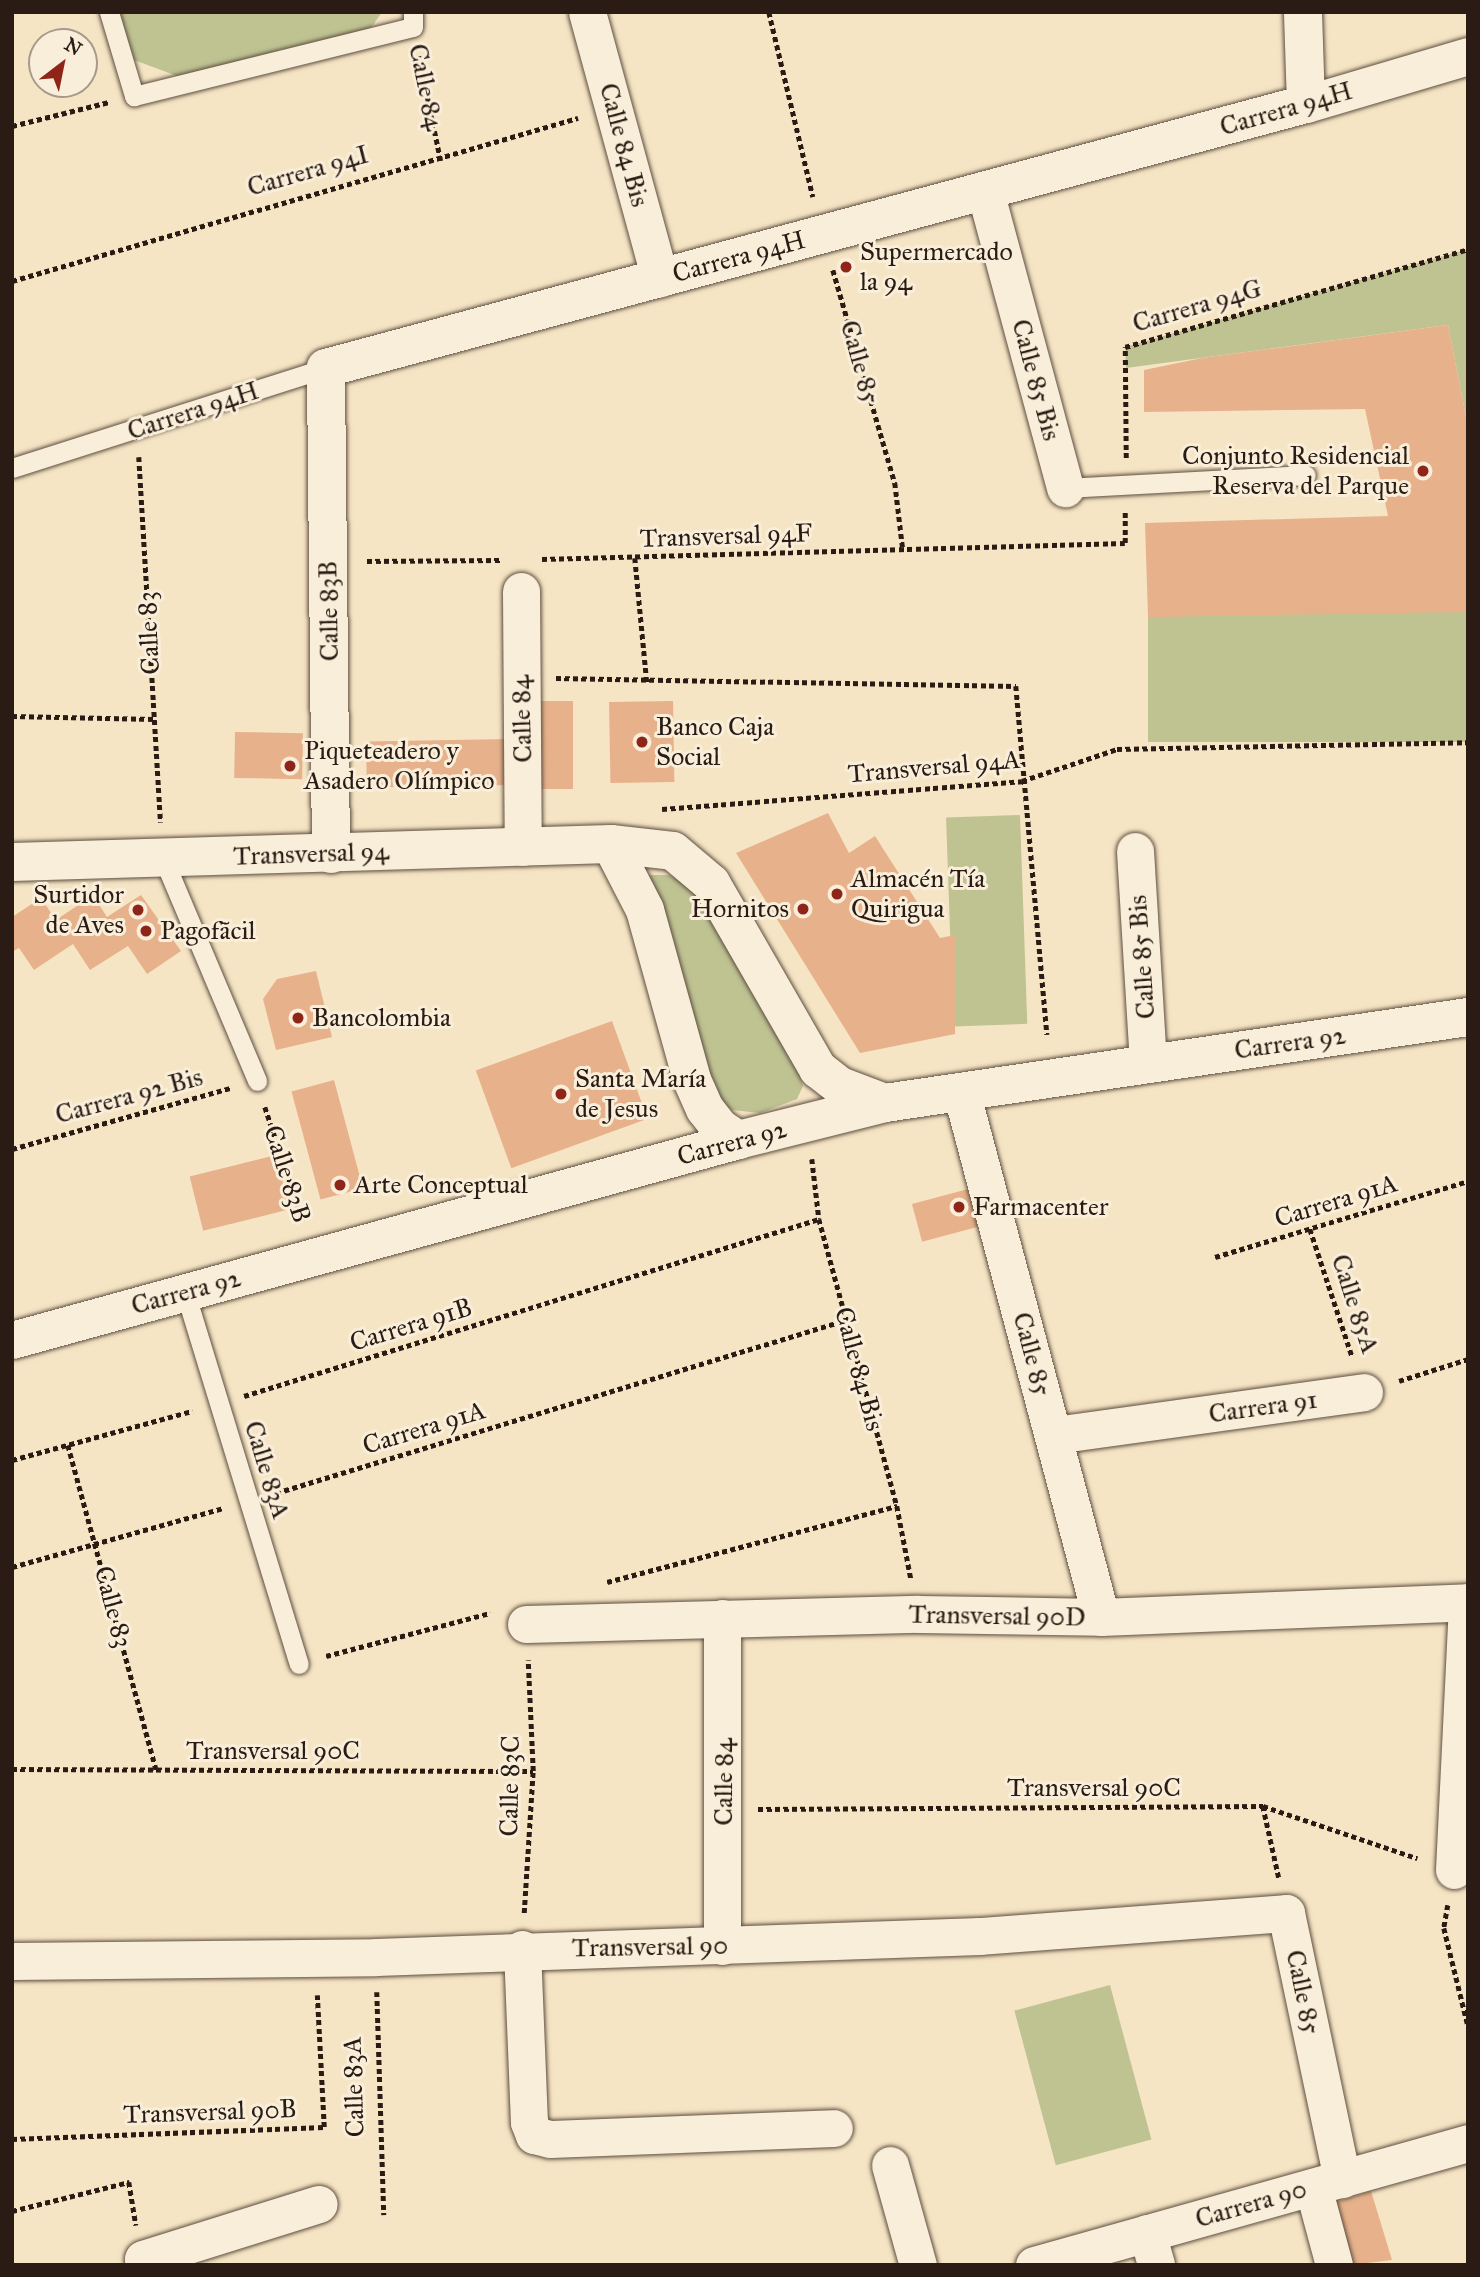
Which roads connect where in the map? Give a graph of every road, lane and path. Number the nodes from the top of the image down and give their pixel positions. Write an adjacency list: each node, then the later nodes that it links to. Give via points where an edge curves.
1 (109, 12): 7 (lane)
2 (587, 12): 9 (street, Calle 84 Bis)
3 (769, 12): 13 (path, Calle 85)
4 (1303, 12): 8 (main road)
5 (413, 19): 7 (lane); 11 (path, Calle 84)
6 (1468, 56): 8 (street, Carrera 94H)
7 (134, 96): 10 (path)
8 (1306, 104): 12 (main road, Carrera 94H)
9 (615, 107): 11 (path, Carrera 94I); 15 (street, Calle 84 Bis)
10 (12, 126)
11 (441, 161): 16 (path, Carrera 94I)
12 (985, 191): 13 (main road, Carrera 94H); 22 (street, Calle 85 Bis)
13 (822, 234): 15 (main road, Carrera 94H); 24 (path, Calle 85, via 895,483)
14 (1468, 249): 21 (path, Carrera 94G, via 1125,347)
15 (660, 278): 17 (main road, Carrera 94H)
16 (12, 281)
17 (326, 368): 18 (lane, Carrera 94H); 27 (main road, Calle 83B)
18 (138, 429): 19 (lane, Carrera 94H); 32 (path, Calle 83)
19 (12, 468)
20 (1306, 475): 21 (lane)
21 (1126, 483): 22 (lane); 23 (path, Carrera 94G)
22 (1065, 488)
23 (1125, 543): 24 (path, Transversal 94F)
24 (903, 550): 25 (path, Transversal 94F)
25 (635, 558): 26 (path, Transversal 94F); 30 (path)
26 (537, 559)
27 (328, 562): 28 (path); 40 (main road, Calle 83B)
28 (515, 575): 29 (street, Calle 84)
29 (520, 677): 30 (path); 37 (street, Calle 84)
30 (647, 682): 34 (path, via 1016,686)
31 (12, 716): 32 (path)
32 (154, 719): 38 (path, Calle 83)
33 (1468, 742): 34 (path, Transversal 94A, via 1117,749)
34 (1022, 781): 35 (path, Transversal 94A); 43 (path)
35 (650, 810)
36 (611, 844): 37 (main road, Transversal 94); 47 (main road, Transversal 94, via 673,851 692,865 711,883 818,1069 840,1086); 49 (main road, via 645,910 701,1099 720,1128)
37 (523, 847): 40 (main road, Transversal 94)
38 (162, 848): 40 (main road, Transversal 94); 41 (main road, Transversal 94); 45 (lane)
39 (1135, 851): 44 (street, Calle 85 Bis)
40 (331, 854)
41 (12, 862)
42 (1468, 1017): 44 (main road, Carrera 92)
43 (1047, 1035)
44 (1148, 1064): 46 (main road, Carrera 92)
45 (257, 1081): 50 (path, Carrera 92 Bis); 54 (path, Calle 83B)
46 (961, 1091): 47 (main road, Carrera 92); 62 (street, Calle 85)
47 (885, 1102): 48 (main road, Carrera 92)
48 (808, 1123): 49 (main road, Carrera 92); 52 (path, Calle 84 Bis)
49 (738, 1140): 54 (street, Carrera 92)
50 (12, 1149)
51 (1468, 1181): 53 (path, Carrera 91A)
52 (819, 1219): 57 (path, Calle 84 Bis); 61 (path, Carrera 91B)
53 (1310, 1228): 55 (path, Carrera 91A); 60 (path, Calle 85A)
54 (314, 1257): 56 (street, Carrera 92)
55 (1215, 1257)
56 (185, 1292): 58 (street, Carrera 92); 61 (lane, Calle 83A)
57 (846, 1320): 65 (path, Carrera 91A); 69 (path, Calle 84 Bis, via 897,1506)
58 (12, 1340)
59 (1468, 1359): 60 (path)
60 (1364, 1392): 62 (street, Carrera 91)
61 (220, 1404): 63 (path, Carrera 91B); 65 (lane, Calle 83A)
62 (1055, 1435): 70 (street, Calle 85)
63 (68, 1445): 64 (path, Carrera 91B); 66 (path, Calle 83)
64 (12, 1460)
65 (249, 1501): 66 (path, Carrera 91A); 73 (lane, Calle 83A)
66 (96, 1545): 67 (path, Carrera 91A); 75 (path, Calle 83)
67 (12, 1567)
68 (1468, 1602): 70 (street, Transversal 90D); 79 (street)
69 (918, 1614): 70 (street, Transversal 90D); 71 (street, Transversal 90D)
70 (1101, 1617)
71 (722, 1618): 72 (street, Transversal 90D); 78 (street, Calle 84)
72 (526, 1624): 76 (path, Calle 83C)
73 (299, 1664)
74 (12, 1769): 75 (path, Transversal 90C)
75 (156, 1770): 76 (path, Transversal 90C)
76 (533, 1771): 82 (path, Calle 83C)
77 (1263, 1806): 78 (path, Transversal 90C); 79 (path, Transversal 90C); 80 (path, Calle 85)
78 (724, 1810): 81 (street, Calle 84)
79 (1454, 1870): 86 (path, via 1444,1928)
80 (1286, 1913): 81 (street, Transversal 90, via 980,1936); 91 (street, Calle 85)
81 (722, 1946): 82 (street, Transversal 90)
82 (522, 1949): 83 (street, Transversal 90); 87 (street, via 529,2122 534,2135 550,2139)
83 (376, 1957): 84 (street, Transversal 90); 94 (path, Calle 83A)
84 (315, 1958): 85 (street, Transversal 90); 88 (path, Transversal 90B, via 324,2127)
85 (12, 1961)
86 (1468, 2026)
87 (834, 2128)
88 (12, 2139)
89 (1468, 2143): 91 (street, Carrera 90)
90 (890, 2165): 97 (street)
91 (1327, 2183): 95 (street, Carrera 90); 99 (street, Calle 85)
92 (319, 2204): 96 (street)
93 (12, 2211): 96 (path, via 129,2182)
94 (383, 2216)
95 (1151, 2249): 98 (street, Carrera 90)
96 (143, 2262)
97 (918, 2265)
98 (1034, 2265)
99 (1334, 2265)

